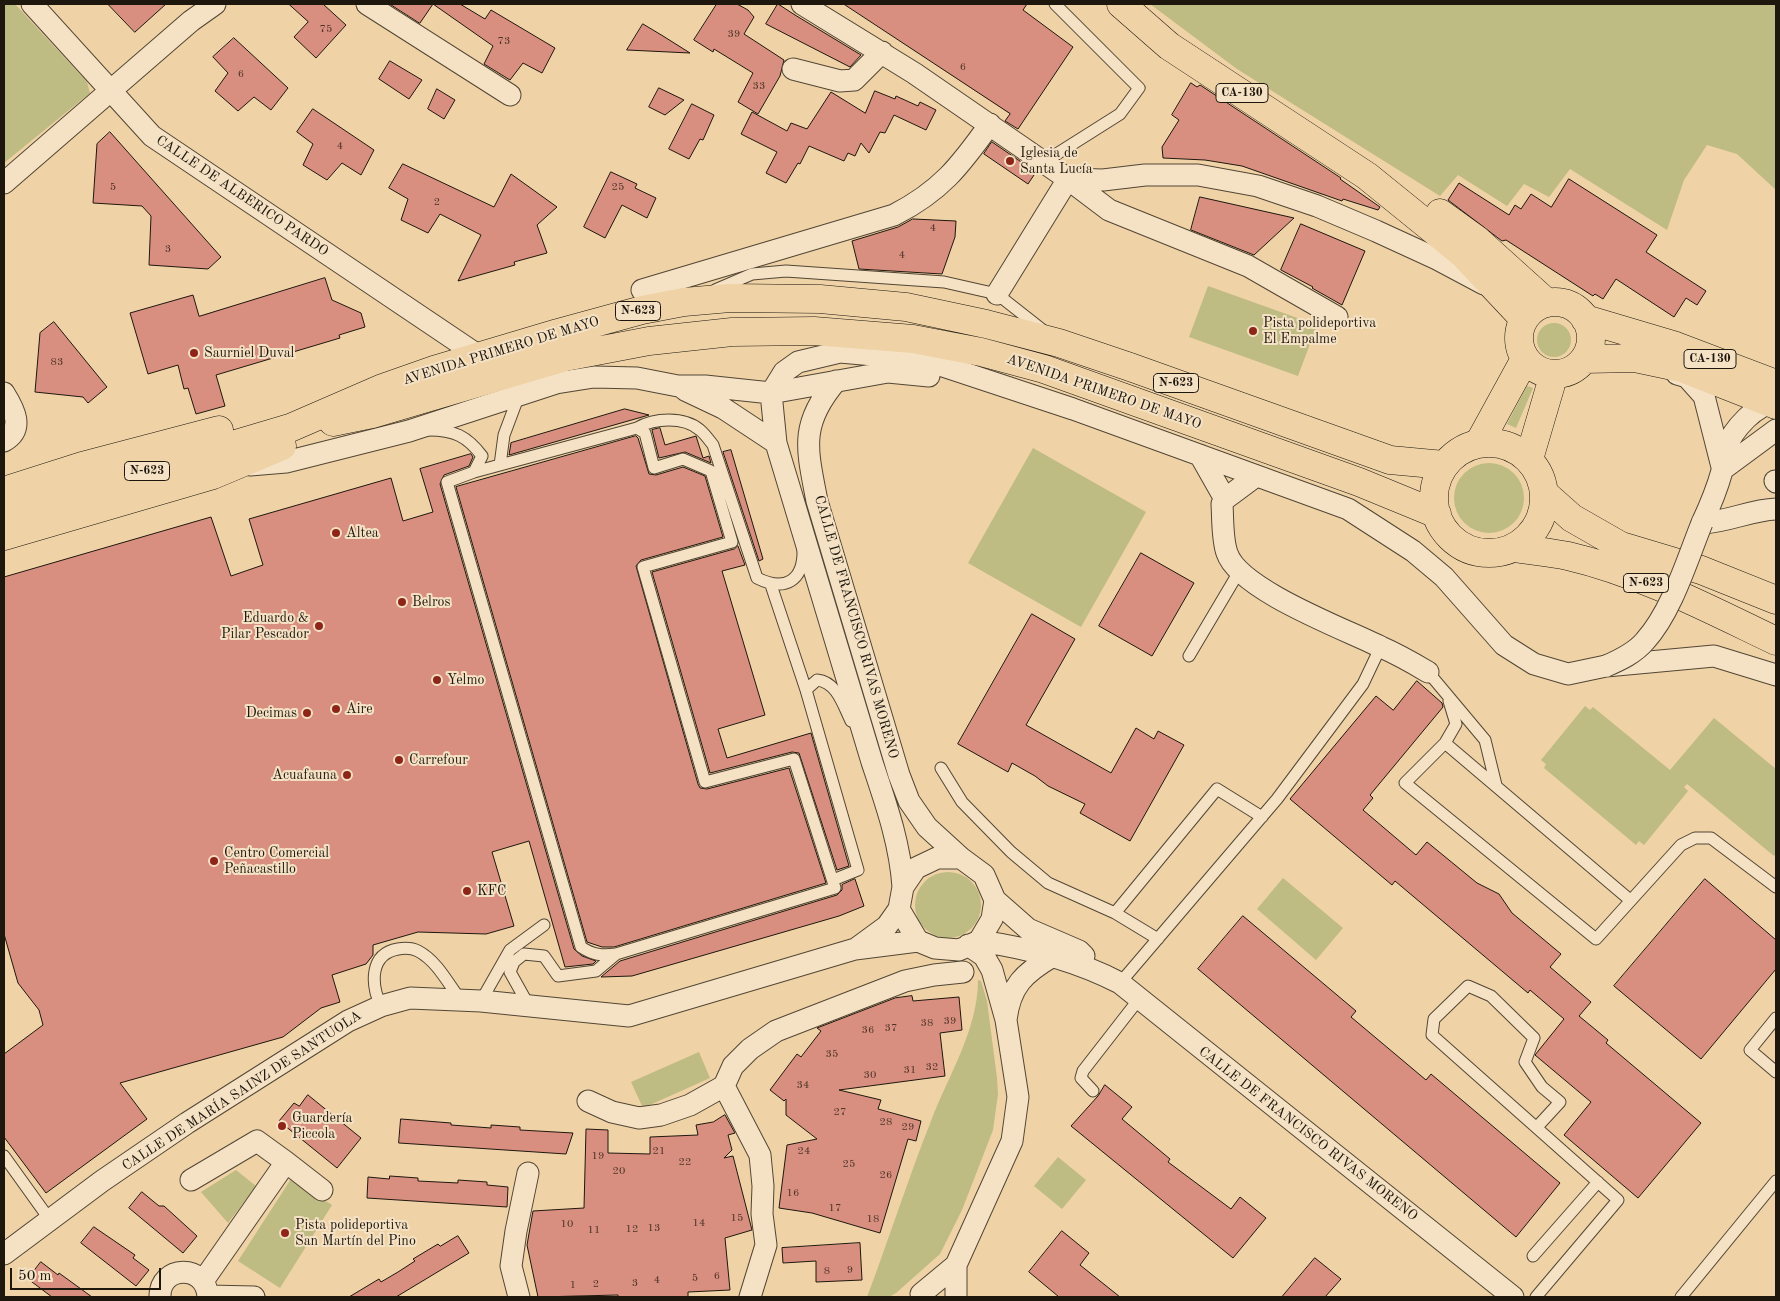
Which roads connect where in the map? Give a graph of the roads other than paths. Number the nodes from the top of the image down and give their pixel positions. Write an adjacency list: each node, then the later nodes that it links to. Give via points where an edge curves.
1 (32, 4): 9 (street, CALLE DE ALBERICO PARDO)
2 (215, 4): 9 (street)
3 (367, 4): 10 (street)
4 (802, 4): 7 (street)
5 (1054, 4): 12 (lane, via 1139,88 1120,114)
6 (1121, 4): 13 (main road, CA-130, via 1170,46)
7 (882, 52): 8 (street, via 854,80 840,81); 11 (street)
8 (793, 69)
9 (110, 91): 15 (street); 26 (street, CALLE DE ALBERICO PARDO, via 152,136)
10 (510, 94)
11 (990, 124): 12 (street); 17 (street, via 958,168 921,201 894,215)
12 (1044, 162): 14 (street)
13 (1367, 176): 16 (main road, CA-130); 18 (main road, CA-130, via 1440,213 1476,239)
14 (1068, 179): 16 (street, via 1198,175 1258,186); 19 (street); 22 (street, via 1109,210 1248,266)
15 (4, 183)
16 (1449, 256): 18 (main road, CA-130)
17 (642, 290)
18 (1513, 291): 21 (main road, CA-130); 23 (main road, CA-130)
19 (997, 294): 20 (lane, via 944,282 786,271 752,274); 25 (lane)
20 (684, 302): 25 (main road, AVENIDA PRIMERO DE MAYO / N-623, via 730,298 820,299 906,307); 26 (main road, AVENIDA PRIMERO DE MAYO / N-623, via 633,312)
21 (1547, 303): 23 (main road); 24 (main road, CA-130, via 1562,303)
22 (1336, 317)
23 (1524, 319): 27 (main road, via 1519,332)
24 (1585, 319): 29 (main road, via 1590,332 1590,346); 38 (main road, CA-130, via 1676,346)
25 (1059, 343): 50 (main road, AVENIDA PRIMERO DE MAYO / N-623, via 1390,460)
26 (479, 356): 34 (main road, AVENIDA PRIMERO DE MAYO / N-623)
27 (1525, 358): 30 (main road, via 1537,370); 46 (main road)
28 (1635, 358): 29 (main road, CA-130); 38 (main road, CA-130, via 1682,368); 51 (street, via 1687,377 1699,388 1704,396)
29 (1584, 359): 30 (main road, via 1571,371)
30 (1554, 374): 48 (main road)
31 (836, 381): 32 (street, AVENIDA PRIMERO DE MAYO, via 888,372); 36 (street, AVENIDA PRIMERO DE MAYO); 81 (street, CALLE DE FRANCISCO RIVAS MORENO, via 820,400 811,419 809,460 817,501 909,801 927,827)
32 (989, 381): 36 (street, AVENIDA PRIMERO DE MAYO, via 937,364 840,352 798,362 784,372); 47 (street, AVENIDA PRIMERO DE MAYO)
33 (678, 386): 36 (street, AVENIDA PRIMERO DE MAYO); 37 (street, AVENIDA PRIMERO DE MAYO, via 637,378 594,377 556,383); 45 (street, AVENIDA PRIMERO DE MAYO, via 723,408)
34 (380, 389): 40 (main road, AVENIDA PRIMERO DE MAYO); 55 (main road, via 82,466)
35 (4, 393): 44 (street, via 15,410 17,427)
36 (771, 393): 45 (street, CALLE DE FRANCISCO RIVAS MORENO)
37 (519, 395): 42 (street, AVENIDA PRIMERO DE MAYO); 49 (lane, via 504,435)
38 (1774, 398): 51 (street, AVENIDA PRIMERO DE MAYO, via 1737,430 1726,448)
39 (346, 420): 40 (main road, AVENIDA PRIMERO DE MAYO); 53 (main road); 60 (main road, AVENIDA PRIMERO DE MAYO / N-623, via 565,357 688,336 814,331 913,339 981,352 1044,369 1359,482)
40 (290, 428): 59 (main road, AVENIDA PRIMERO DE MAYO / N-623)
41 (637, 428): 49 (lane); 66 (lane, via 647,421 684,422 699,429 713,445 757,578); 82 (lane, via 645,433 654,468 684,459 711,472 732,542 643,567 705,782 794,759)
42 (410, 430): 52 (lane, via 435,430 466,437 482,456); 53 (street, AVENIDA PRIMERO DE MAYO, via 286,462 252,465)
43 (1776, 430): 51 (street)
44 (4, 441)
45 (776, 443): 62 (street, CALLE DE FRANCISCO RIVAS MORENO)
46 (1478, 443): 48 (main road, via 1508,447); 50 (main road, via 1462,449)
47 (1200, 455): 54 (street, AVENIDA PRIMERO DE MAYO); 57 (street)
48 (1529, 459): 56 (main road, N-623)
49 (500, 465): 52 (lane)
50 (1444, 465): 60 (main road, via 1436,488)
51 (1723, 469): 61 (street, AVENIDA PRIMERO DE MAYO)
52 (474, 472): 95 (lane, via 447,482 581,947 604,956)
53 (213, 475): 63 (main road)
54 (1256, 476): 57 (street); 71 (street, AVENIDA PRIMERO DE MAYO, via 1348,509 1384,531 1444,577 1504,645 1534,664 1568,674)
55 (4, 491)
56 (1545, 494): 64 (main road, N-623, via 1534,532); 67 (main road, N-623, via 1572,518 1621,546 1701,570)
57 (1225, 498): 65 (street, via 1222,504 1227,554)
58 (1776, 509): 61 (street, via 1758,510 1720,522)
59 (4, 513)
60 (1437, 514): 64 (main road, N-623, via 1451,536 1474,552 1488,554)
61 (1702, 522): 71 (street, AVENIDA PRIMERO DE MAYO, bridge, via 1660,619 1644,642 1625,657)
62 (803, 527): 66 (lane, via 803,559 796,576 786,584); 77 (street, CALLE DE FRANCISCO RIVAS MORENO)
63 (4, 536)
64 (1515, 548): 68 (main road, N-623, via 1566,556 1614,570 1720,613)
65 (1240, 570): 69 (street, via 1245,577 1272,594); 70 (lane)
66 (771, 585): 74 (lane)
67 (1774, 599)
68 (1776, 641)
69 (1381, 646): 72 (street); 80 (lane, via 1363,684)
70 (1189, 656)
71 (1606, 666): 73 (street, AVENIDA PRIMERO DE MAYO, via 1714,656)
72 (1428, 672): 75 (lane)
73 (1776, 676)
74 (806, 690): 77 (lane, via 817,680 826,681 836,690); 82 (lane, via 858,870)
75 (1447, 695): 76 (lane, via 1456,724); 79 (lane, via 1485,740)
76 (1445, 744): 79 (lane); 86 (lane, via 1405,783 1596,939)
77 (872, 762): 83 (street, CALLE DE FRANCISCO RIVAS MORENO, via 896,840)
78 (941, 768): 88 (lane, via 962,802 1048,883)
79 (1496, 785): 86 (lane)
80 (1262, 817): 88 (lane, via 1217,789); 91 (lane)
81 (961, 858): 83 (street, via 938,858 916,868); 85 (street, via 984,875)
82 (834, 880): 95 (lane, via 836,888)
83 (902, 887): 87 (street)
84 (1776, 887): 86 (lane, via 1710,838 1695,838 1681,845)
85 (995, 900): 90 (street, CALLE DE FRANCISCO RIVAS MORENO); 93 (street, via 992,919)
86 (1630, 900)
87 (899, 908): 92 (street); 94 (street, CALLE DE MARÍA SAINZ DE SANTUOLA, via 887,926)
88 (1115, 913): 91 (lane)
89 (544, 925): 101 (lane, via 510,950)
90 (1028, 939): 93 (street, CALLE DE FRANCISCO RIVAS MORENO); 96 (street, CALLE DE FRANCISCO RIVAS MORENO); 98 (street); 99 (street, CALLE DE FRANCISCO RIVAS MORENO, via 1079,951)
91 (1158, 939): 99 (lane)
92 (918, 942): 93 (street, via 959,950); 94 (street, CALLE DE MARÍA SAINZ DE SANTUOLA)
93 (974, 943): 105 (street, via 992,970)
94 (855, 949): 103 (street, CALLE DE MARÍA SAINZ DE SANTUOLA, via 629,1016)
95 (616, 954): 103 (lane, via 596,971 558,976 544,956 524,954 514,962 510,972)
96 (1052, 956): 98 (street); 99 (street, CALLE DE FRANCISCO RIVAS MORENO)
97 (963, 972): 107 (street, via 905,981 776,1031 750,1048 733,1066)
98 (1026, 975): 105 (street, via 1015,987)
99 (1111, 978): 100 (street, CALLE DE FRANCISCO RIVAS MORENO)
100 (1139, 999): 108 (lane, via 1083,1071 1081,1078); 129 (street, CALLE DE FRANCISCO RIVAS MORENO)
101 (471, 1001): 102 (street, CALLE DE MARÍA SAINZ DE SANTUOLA, via 410,998); 102 (lane, via 434,963 416,950 406,948 387,953 374,969 374,991); 103 (street, CALLE DE MARÍA SAINZ DE SANTUOLA)
102 (381, 1006): 118 (street, CALLE DE MARÍA SAINZ DE SANTUOLA, via 348,1021 188,1123)
103 (529, 1006)
104 (1776, 1018): 106 (lane, via 1750,1050)
105 (1006, 1020): 121 (street, via 1018,1097 1012,1141)
106 (1776, 1072)
107 (724, 1086): 109 (street, via 690,1105 661,1115 639,1118 612,1112); 127 (street, via 760,1155 766,1245)
108 (1093, 1091)
109 (588, 1101)
110 (1537, 1126): 110 (lane, via 1560,1102 1542,1087 1525,1062 1534,1038 1491,996 1468,986 1434,1019 1432,1035); 116 (lane)
111 (4, 1156): 118 (lane)
112 (286, 1162): 114 (street, via 257,1140); 117 (street); 122 (street)
113 (528, 1173): 126 (street, via 511,1266)
114 (191, 1180)
115 (1776, 1181): 131 (lane)
116 (1598, 1182): 120 (lane); 130 (lane, via 1618,1200)
117 (322, 1190)
118 (50, 1220): 119 (street, CALLE DE MARÍA SAINZ DE SANTUOLA)
119 (4, 1254)
120 (1533, 1256)
121 (956, 1265): 123 (street); 128 (street)
122 (207, 1292): 124 (street, via 190,1272 174,1274 162,1285); 125 (street)
123 (919, 1296): 128 (street, via 939,1291)
124 (160, 1297)
125 (254, 1297)
126 (519, 1297)
127 (750, 1297)
128 (956, 1297)
129 (1513, 1297)
130 (1536, 1297)
131 (1681, 1297)

